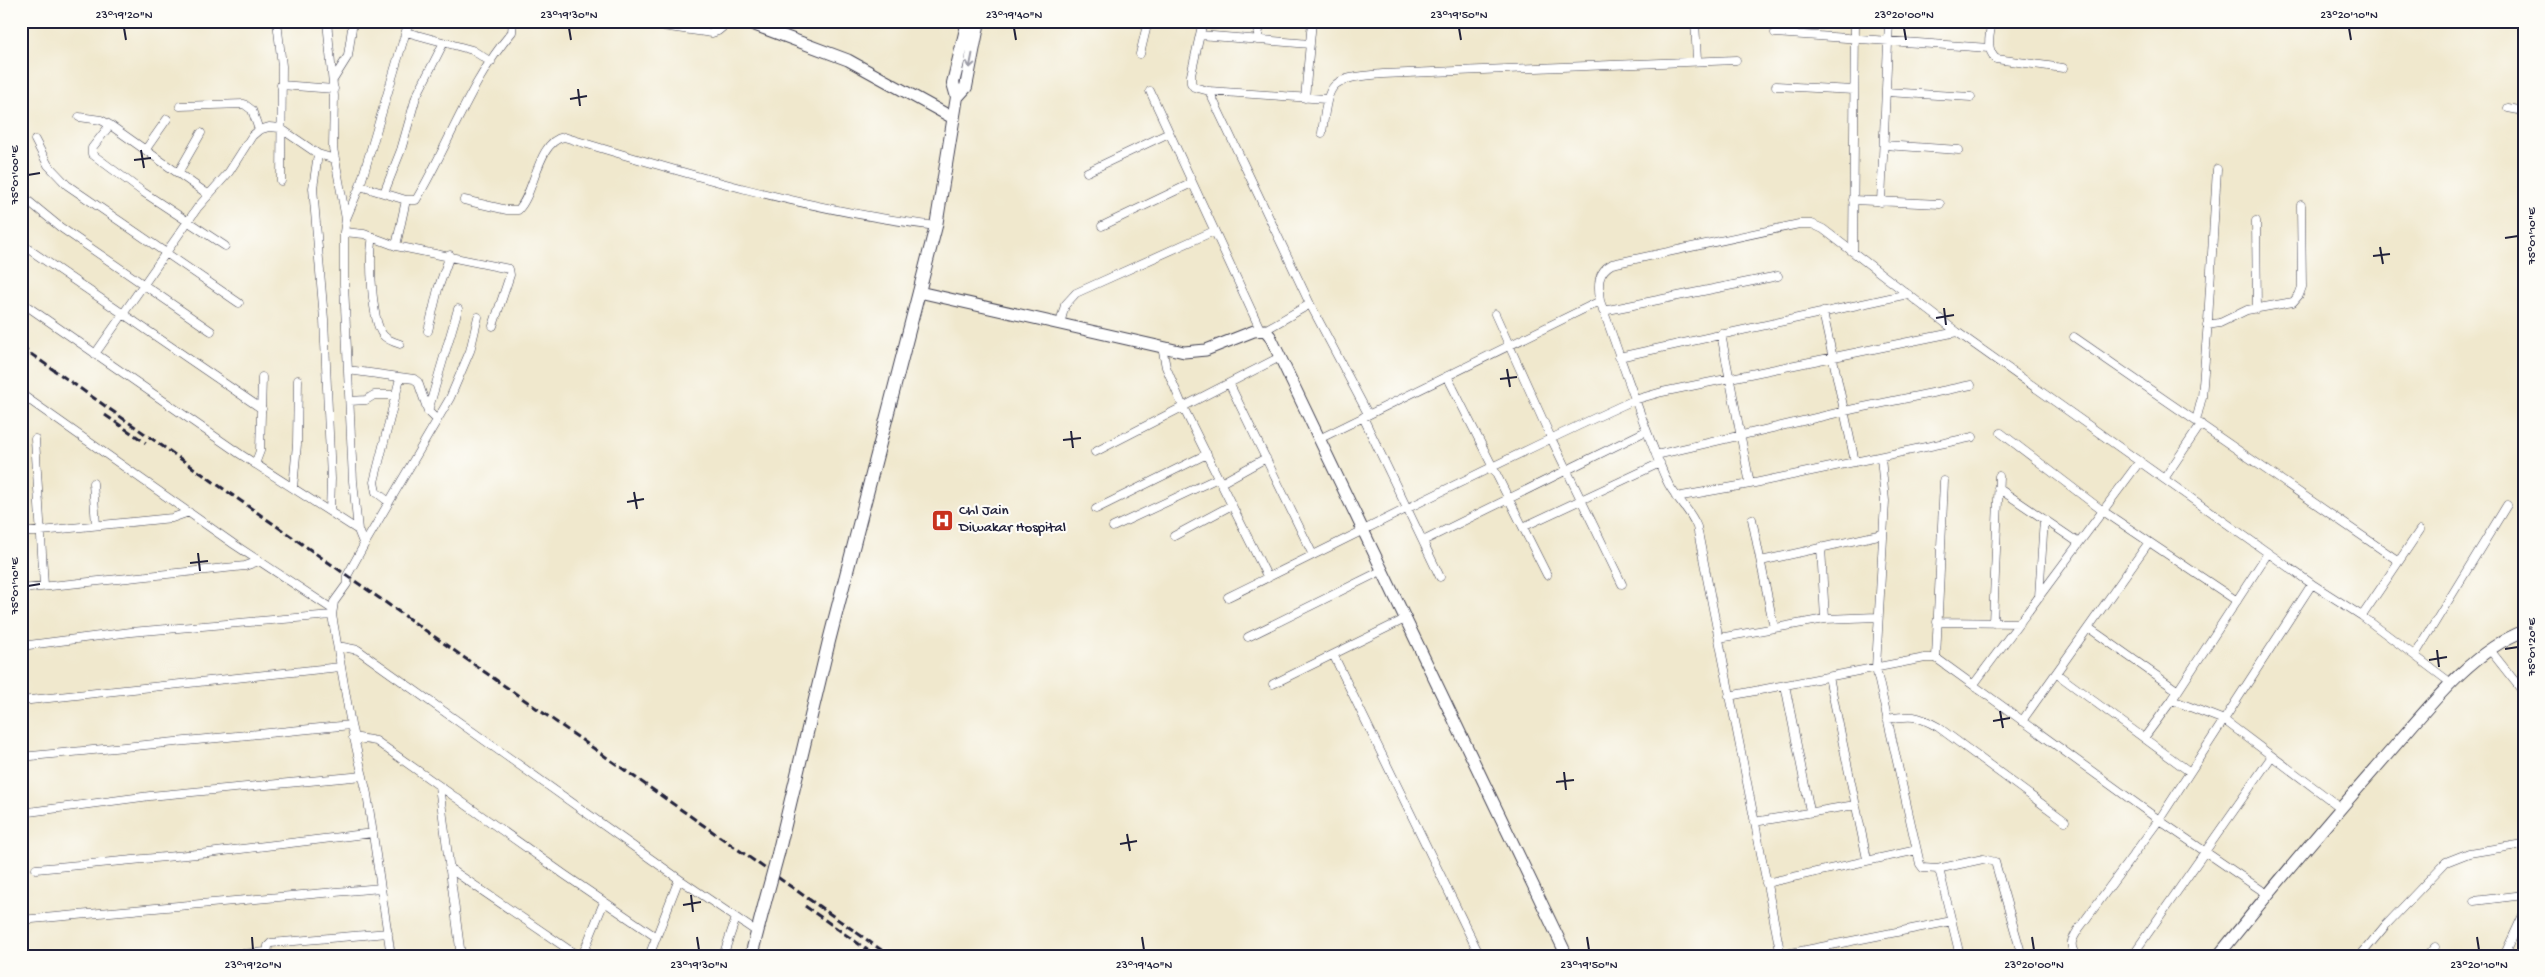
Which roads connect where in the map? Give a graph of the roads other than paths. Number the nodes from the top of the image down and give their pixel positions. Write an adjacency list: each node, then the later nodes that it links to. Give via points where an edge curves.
1 (277, 21): 36 (street)
2 (327, 21): 35 (street)
3 (353, 21): 35 (street, via 348,56)
4 (409, 21): 21 (street)
5 (626, 21): 6 (street, via 712,34)
6 (730, 21)
7 (744, 21): 51 (street, via 848,60)
8 (968, 21): 43 (main road, via 953,83)
9 (979, 21): 43 (main road, one-way to 43, via 966,87)
10 (1148, 21): 30 (street)
11 (1203, 21): 23 (street)
12 (1261, 21): 25 (street)
13 (1312, 21): 28 (street)
14 (1695, 21): 32 (street)
15 (1855, 21): 24 (street)
16 (1889, 21): 26 (street)
17 (1992, 21): 29 (street)
18 (2058, 21): 19 (street)
19 (2084, 23)
20 (513, 24): 33 (street)
21 (406, 32): 27 (street); 70 (street)
22 (1775, 33): 24 (street)
23 (1200, 35): 25 (street); 41 (street, via 1191,83)
24 (1855, 39): 26 (street); 40 (street)
25 (1257, 40): 28 (street)
26 (1888, 40): 29 (street); 42 (street)
27 (443, 44): 33 (street, via 472,50); 71 (street, via 416,97 401,150)
28 (1310, 44): 44 (street)
29 (1989, 48): 34 (street, via 1996,59)
30 (1140, 54)
31 (1736, 60): 32 (street)
32 (1697, 61): 46 (street, via 1345,78 1332,87)
33 (491, 62): 74 (street, via 418,195)
34 (2063, 68)
35 (333, 80): 38 (street)
36 (281, 85): 38 (street); 54 (street)
37 (1776, 86): 40 (street)
38 (334, 89): 64 (street)
39 (1150, 90): 57 (street)
40 (1854, 90): 76 (street)
41 (1209, 91): 44 (street); 101 (street)
42 (1886, 92): 45 (street); 60 (street)
43 (957, 97): 51 (main road)
44 (1305, 98): 46 (street)
45 (1972, 98)
46 (1326, 99): 58 (street)
47 (180, 106): 55 (street, via 244,104 252,110)
48 (2508, 108): 49 (street)
49 (2524, 111)
50 (79, 117): 53 (street, via 101,120)
51 (953, 118): 83 (main road)
52 (167, 119): 61 (street)
53 (110, 125): 61 (street); 81 (street, via 92,148 92,154)
54 (280, 128): 55 (street); 63 (street); 68 (street)
55 (259, 130): 73 (street, via 230,172)
56 (201, 133): 67 (street)
57 (1169, 133): 66 (street); 69 (street)
58 (1322, 133)
59 (35, 140): 92 (street, via 48,165 67,185)
60 (1884, 145): 62 (street); 77 (street)
61 (146, 149): 67 (street)
62 (1959, 150)
63 (318, 154): 64 (street); 180 (street, via 313,188 324,319)
64 (334, 158): 80 (street)
65 (2216, 169): 110 (street)
66 (1087, 172)
67 (178, 173): 73 (street)
68 (281, 181)
69 (1192, 184): 84 (street); 85 (street)
70 (360, 186): 71 (street); 80 (street)
71 (384, 193): 74 (street)
72 (21, 195): 95 (street, via 60,227)
73 (209, 195): 81 (street)
74 (409, 200): 90 (street)
75 (464, 200): 83 (street, via 514,212 518,210 543,156 552,142 564,137 793,202)
76 (1853, 200): 77 (street); 91 (street)
77 (1881, 202): 78 (street)
78 (1940, 204)
79 (2301, 205): 102 (street, via 2300,295 2293,302)
80 (346, 220): 86 (street)
81 (187, 221): 89 (street); 92 (street)
82 (2256, 221): 102 (street)
83 (936, 226): 96 (main road)
84 (1102, 226)
85 (1214, 230): 109 (street, via 1076,293 1065,305); 112 (street)
86 (344, 232): 87 (street); 125 (street)
87 (374, 237): 90 (street); 118 (street, via 370,262 381,332 390,341)
88 (21, 244): 106 (street)
89 (225, 246)
90 (396, 246): 93 (street)
91 (1853, 252): 97 (street); 98 (street, via 1823,228 1800,224 1612,264 1600,276)
92 (165, 253): 95 (street); 100 (street)
93 (450, 255): 111 (street, via 510,272); 114 (street)
94 (1778, 276): 104 (street)
95 (143, 283): 106 (street); 113 (street)
96 (919, 292): 109 (street); 283 (main road, bridge)
97 (1908, 294): 105 (street); 115 (street)
98 (1600, 301): 104 (street); 119 (street)
99 (21, 302): 121 (street)
100 (238, 303)
101 (1310, 304): 112 (street); 141 (street)
102 (2258, 308): 110 (street, via 2220,324)
103 (458, 309): 139 (street)
104 (1603, 310): 123 (street)
105 (1823, 312): 116 (street); 124 (street)
106 (122, 314): 121 (street); 138 (street)
107 (1495, 314): 119 (street)
108 (478, 317): 142 (street, via 462,373)
109 (1060, 324): 120 (street)
110 (2208, 325): 143 (street)
111 (493, 326)
112 (1262, 330): 120 (street, via 1206,350 1184,352); 122 (street)
113 (211, 331)
114 (428, 331)
115 (1957, 332): 124 (street); 157 (street)
116 (1721, 334): 123 (street); 129 (street)
117 (2074, 337): 143 (street)
118 (400, 344)
119 (1509, 346): 126 (street); 148 (street)
120 (1162, 347): 137 (street, via 1166,367)
121 (95, 354): 159 (street)
122 (1280, 357): 131 (street); 150 (street)
123 (1619, 357): 135 (street)
124 (1832, 357): 129 (street); 140 (street)
125 (348, 370): 128 (street); 136 (street)
126 (1447, 376): 141 (street); 160 (street)
127 (262, 377): 138 (street)
128 (400, 378): 134 (street); 139 (street, via 418,382)
129 (1730, 378): 135 (street); 146 (street)
130 (298, 380): 168 (street)
131 (1229, 383): 137 (street); 155 (street)
132 (1971, 385): 140 (street)
133 (21, 394): 179 (street)
134 (396, 395): 136 (street, via 379,394 366,400); 173 (street, via 374,482 376,492)
135 (1634, 400): 144 (street); 148 (street)
136 (350, 401): 186 (street)
137 (1183, 407): 151 (street); 152 (street)
138 (262, 409): 159 (street, via 260,452)
139 (428, 411): 142 (street)
140 (1843, 411): 146 (street); 156 (street)
141 (1366, 416): 150 (street); 176 (street)
142 (437, 420): 173 (street)
143 (2198, 422): 163 (street); 200 (street)
144 (1646, 431): 153 (street); 161 (street)
145 (2002, 433): 178 (street)
146 (1741, 435): 153 (street); 167 (street)
147 (1973, 437): 154 (street)
148 (1551, 438): 160 (street); 161 (street)
149 (35, 439): 188 (street)
150 (1319, 439): 189 (street)
151 (1095, 452)
152 (1207, 454): 164 (street); 177 (street)
153 (1656, 455): 158 (street)
154 (1881, 456): 156 (street); 191 (street)
155 (1266, 458): 164 (street); 199 (street)
156 (1855, 462): 167 (street)
157 (2140, 462): 163 (street); 178 (street)
158 (1660, 463): 170 (street); 171 (street)
159 (255, 464): 168 (street)
160 (1491, 466): 172 (street); 176 (street)
161 (1566, 470): 171 (street); 172 (street)
162 (1999, 476): 169 (street)
163 (2164, 478): 198 (street)
164 (1220, 481): 174 (street); 184 (street)
165 (1944, 481): 219 (street)
166 (93, 482): 183 (street)
167 (1750, 484): 170 (street)
168 (293, 488): 180 (street)
169 (1998, 488): 182 (street); 220 (street)
170 (1676, 497): 226 (street, via 1688,509 1697,527)
171 (1581, 499): 185 (street); 207 (street)
172 (1508, 500): 185 (street); 193 (street)
173 (389, 502): 196 (street)
174 (1232, 505): 192 (street); 206 (street)
175 (2507, 505): 230 (street)
176 (1407, 507): 189 (street); 193 (street)
177 (1096, 509)
178 (2103, 511): 194 (street); 195 (street)
179 (189, 512): 183 (street, via 172,518); 201 (street)
180 (330, 512): 186 (street)
181 (1752, 519): 202 (street)
182 (2044, 519): 195 (street); 212 (street)
183 (96, 525): 188 (street)
184 (1113, 527)
185 (1523, 528): 204 (street)
186 (358, 530): 196 (street)
187 (2420, 530): 200 (street)
188 (40, 531): 190 (street); 209 (street)
189 (1362, 532): 199 (street); 203 (street)
190 (21, 533)
191 (1883, 534): 197 (street); 216 (street)
192 (1174, 536)
193 (1423, 541): 205 (street)
194 (2149, 542): 213 (street); 223 (street)
195 (2079, 543): 212 (street)
196 (364, 545): 214 (street, via 347,576 347,584 334,602)
197 (1821, 547): 202 (street); 217 (street)
198 (2268, 553): 208 (street); 213 (street)
199 (1314, 555): 206 (street)
200 (2397, 560): 215 (street)
201 (259, 561): 209 (street, via 245,566); 214 (street)
202 (1761, 561): 222 (street)
203 (1382, 571): 218 (street); 225 (street)
204 (1548, 575)
205 (1440, 577)
206 (1268, 578): 211 (street)
207 (1622, 584)
208 (2312, 584): 215 (street); 248 (street)
209 (44, 586): 210 (street)
210 (21, 589)
211 (1228, 597)
212 (2039, 597): 221 (street)
213 (2237, 601): 241 (street)
214 (332, 612): 227 (street); 228 (street)
215 (2362, 616): 230 (street)
216 (1877, 617): 217 (street); 234 (street)
217 (1824, 618): 222 (street)
218 (1404, 619): 231 (street); 297 (street)
219 (1938, 622): 220 (street); 232 (street)
220 (1993, 623): 221 (street)
221 (2020, 623): 239 (street)
222 (1774, 628): 226 (street)
223 (2089, 628): 235 (street); 241 (street)
224 (2524, 631): 229 (street)
225 (1248, 637)
226 (1719, 638): 243 (street)
227 (21, 646)
228 (338, 646): 233 (street); 272 (street, via 358,650)
229 (2490, 650): 237 (street); 242 (street)
230 (2415, 655): 237 (street)
231 (1334, 656): 238 (street); 296 (street)
232 (1936, 658): 234 (street); 239 (street)
233 (340, 667): 245 (street); 249 (street)
234 (1876, 668): 236 (street); 246 (street)
235 (2057, 674): 247 (street); 251 (street)
236 (1828, 677): 240 (street); 257 (street)
237 (2451, 683): 258 (street)
238 (1273, 684)
239 (1974, 684): 247 (street)
240 (1785, 685): 243 (street); 259 (street)
241 (2178, 691): 244 (street)
242 (2524, 693)
243 (1729, 696): 263 (street)
244 (2172, 700): 248 (street); 251 (street)
245 (21, 701)
246 (1887, 719): 262 (street, via 1906,715 1922,717); 266 (street)
247 (2022, 720): 261 (street)
248 (2224, 720): 252 (street); 254 (street)
249 (351, 725): 250 (street); 253 (street)
250 (353, 736): 255 (street); 256 (street, via 376,741)
251 (2144, 738): 254 (street)
252 (2272, 756): 258 (street); 267 (street)
253 (21, 757)
254 (2190, 772): 261 (street)
255 (363, 776): 260 (street, via 150,796); 264 (street)
256 (439, 786): 270 (street); 278 (street)
257 (1855, 805): 259 (street); 268 (street)
258 (2340, 808): 275 (street)
259 (1810, 812): 263 (street)
260 (21, 813)
261 (2159, 820): 267 (street); 301 (street, via 2071,940)
262 (2065, 821)
263 (1754, 822): 273 (street)
264 (373, 834): 269 (street); 274 (street)
265 (2524, 844): 304 (street, via 2469,853 2446,862)
266 (1917, 850): 268 (street); 271 (street, via 1923,868)
267 (2206, 853): 275 (street); 302 (street)
268 (1867, 860): 273 (street)
269 (36, 868)
270 (449, 868): 290 (street); 291 (street)
271 (1937, 870): 282 (street); 300 (street, via 1983,859 1995,862)
272 (679, 879): 280 (street); 285 (street)
273 (1766, 882): 298 (street)
274 (381, 888): 281 (street); 284 (street)
275 (2267, 894): 303 (street)
276 (2524, 895): 277 (street)
277 (2474, 901)
278 (604, 902): 285 (street); 292 (street)
279 (2524, 913): 306 (street)
280 (736, 918): 283 (street); 294 (street)
281 (21, 920)
282 (1952, 921): 298 (street); 299 (street)
283 (757, 932): 295 (main road)
284 (388, 933): 287 (street, via 271,943); 289 (street)
285 (656, 937): 293 (street)
286 (2435, 947): 305 (street)
287 (266, 954): 288 (street)
288 (216, 956)
289 (391, 956)
290 (461, 956)
291 (578, 956)
292 (582, 956)
293 (649, 956)
294 (723, 956)
295 (750, 956)
296 (1480, 956)
297 (1567, 956)
298 (1781, 956)
299 (1960, 956)
300 (2022, 956)
301 (2078, 956)
302 (2132, 956)
303 (2218, 956)
304 (2360, 956)
305 (2427, 956)
306 (2504, 956)

